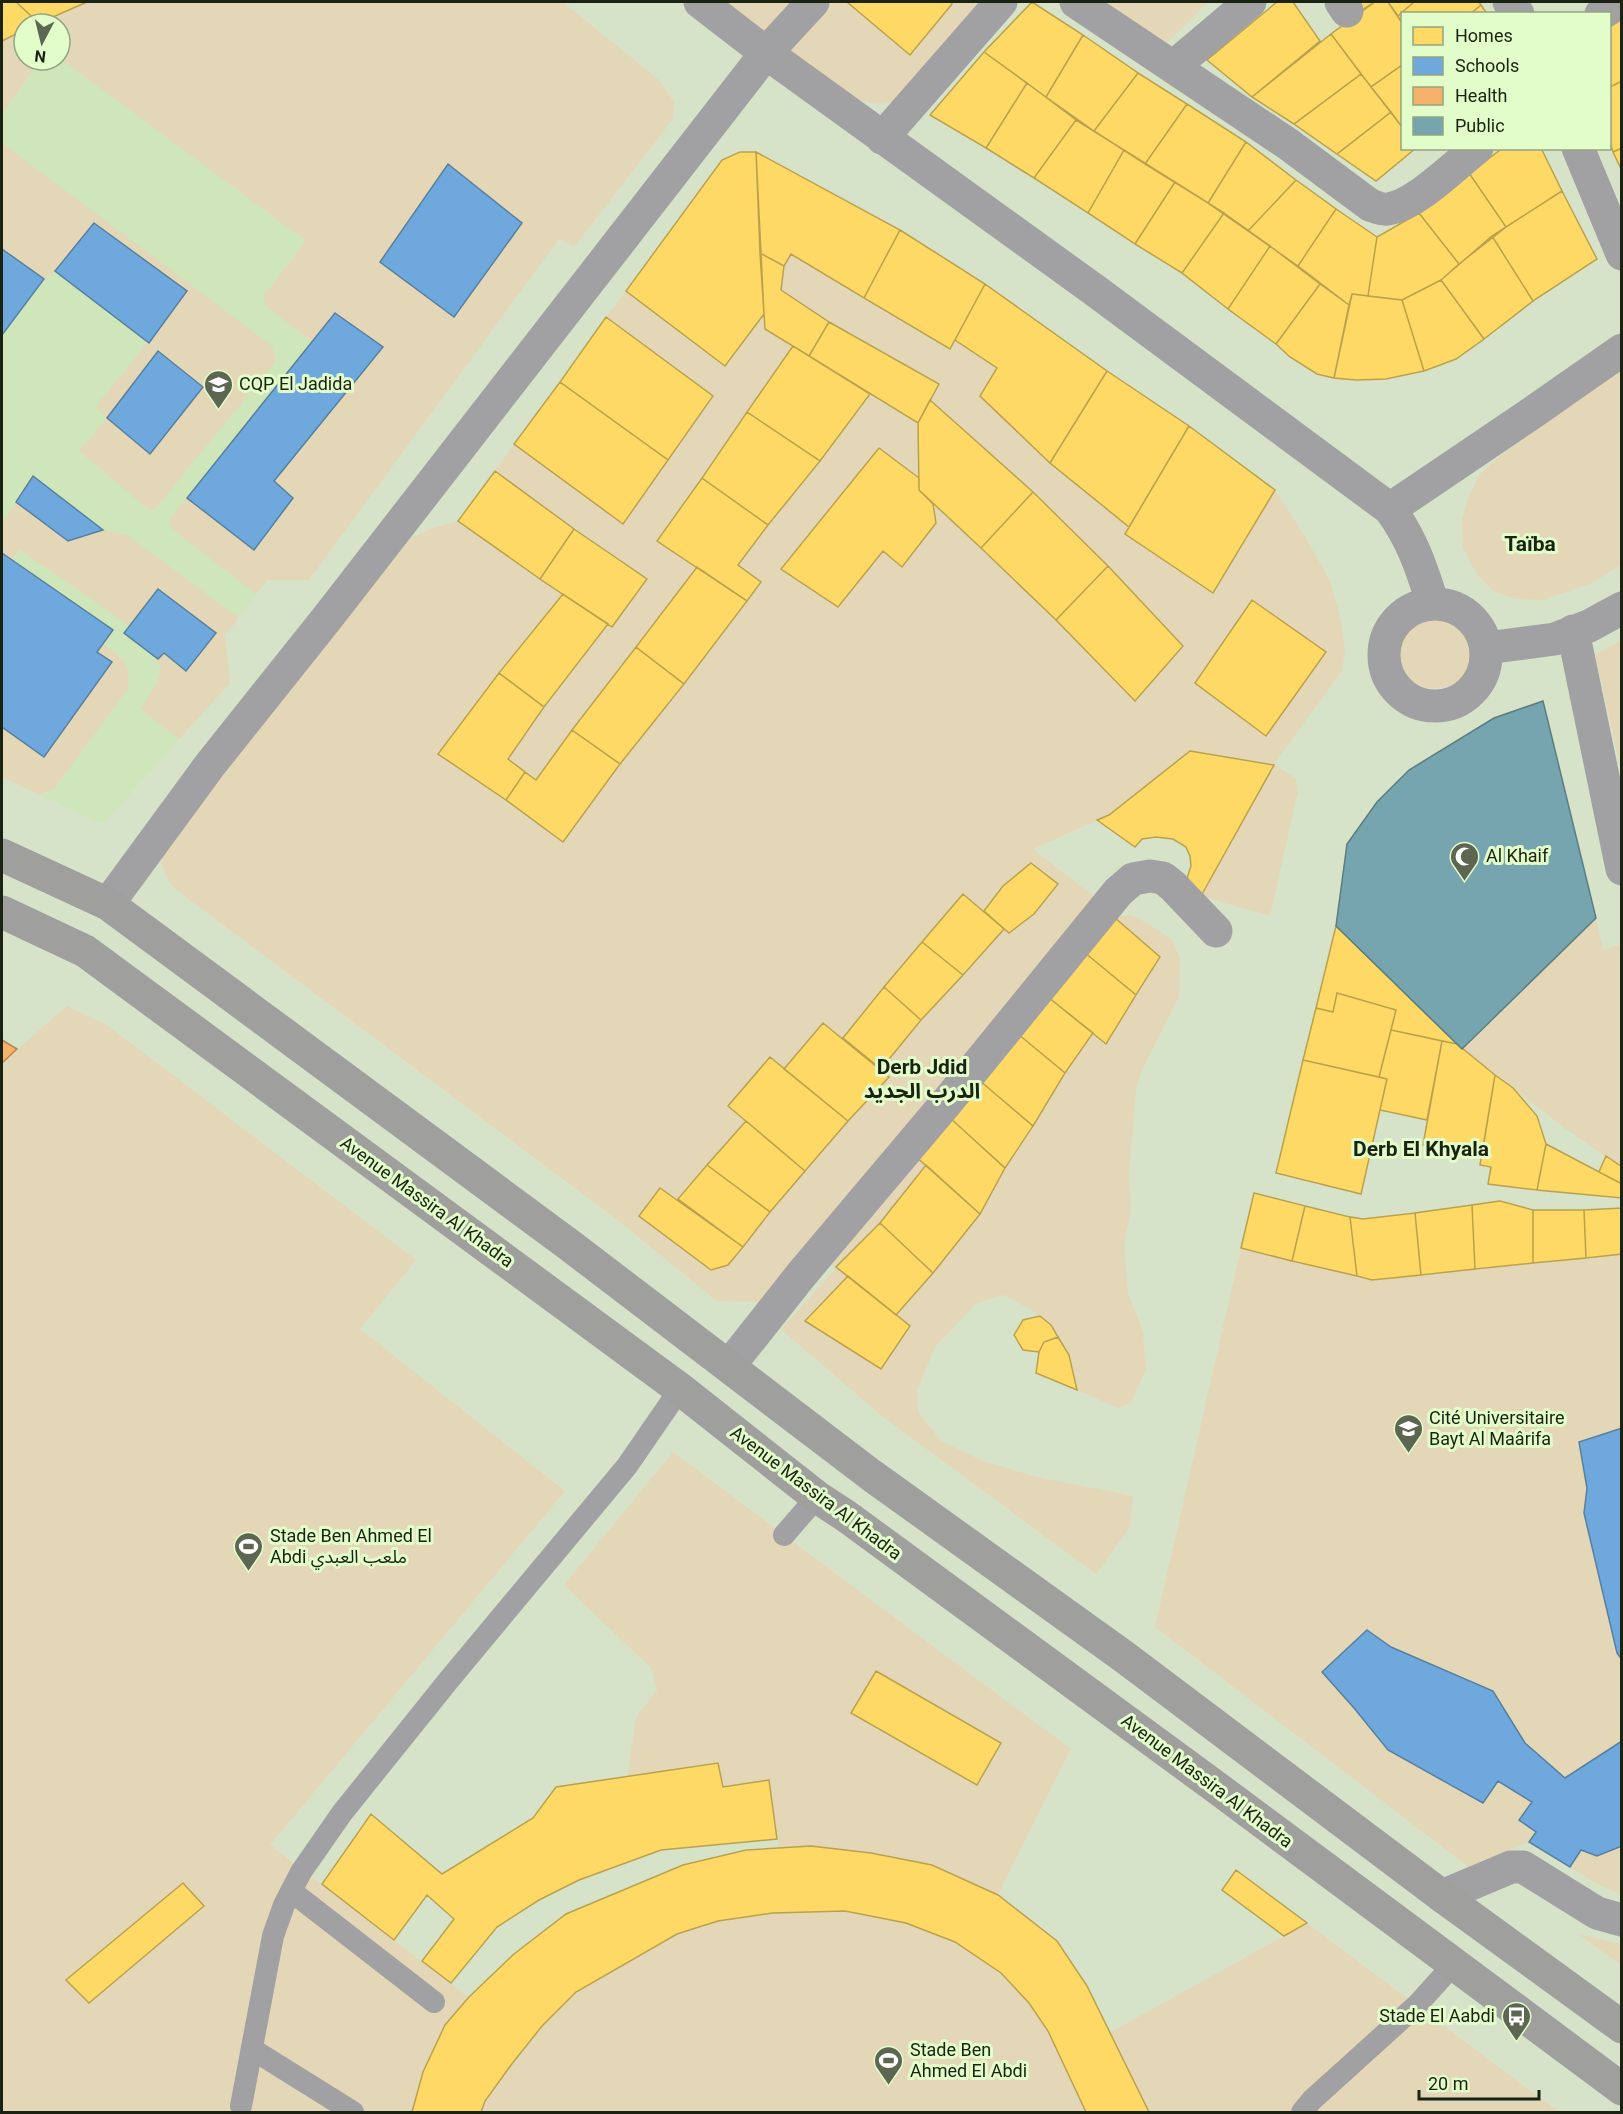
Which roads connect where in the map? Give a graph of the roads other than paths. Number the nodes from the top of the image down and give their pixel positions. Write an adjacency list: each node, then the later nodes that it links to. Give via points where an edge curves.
1 (700, 2): 8 (street)
2 (813, 2): 8 (street)
3 (1001, 2): 10 (street)
4 (1076, 2): 9 (street)
5 (1250, 2): 9 (street)
6 (1620, 2): 7 (street)
7 (1603, 12)
8 (766, 53): 10 (street); 22 (street, via 210,765)
9 (1173, 68): 11 (street, via 1288,144 1370,205 1385,209 1401,206)
10 (882, 138): 15 (street)
11 (1475, 150)
12 (1579, 150): 13 (street)
13 (1622, 254)
14 (1622, 350): 15 (street)
15 (1390, 509): 16 (street, via 1416,552)
16 (1432, 601): 19 (street, via 1450,604 1468,615 1480,630); 19 (street, via 1400,617 1385,645 1385,670 1403,696 1435,707 1461,700 1480,680)
17 (1622, 609): 18 (street)
18 (1573, 632): 19 (street, via 1555,639); 21 (street)
19 (1486, 648)
20 (2, 855): 22 (street)
21 (1622, 869)
22 (108, 904): 25 (street)
23 (2, 912): 26 (street, Avenue Massira Al Khadra, via 85,951)
24 (1216, 931): 25 (street, via 1163,878 1133,879 1118,892)
25 (729, 1365): 30 (street, via 863,1469 1132,1662)
26 (680, 1389): 27 (street, Avenue Massira Al Khadra); 29 (lane, via 627,1466 342,1813)
27 (817, 1497): 28 (lane); 32 (street, Avenue Massira Al Khadra)
28 (784, 1535)
29 (291, 1891): 33 (lane); 35 (lane, via 273,1936)
30 (1442, 1896): 31 (street, via 1511,1867 1523,1867 1597,1913); 34 (street)
31 (1622, 1920)
32 (1453, 1965): 36 (street, Avenue Massira Al Khadra); 39 (lane, via 1417,2005)
33 (434, 2002)
34 (1622, 2027)
35 (252, 2049): 37 (lane); 38 (lane)
36 (1622, 2089)
37 (241, 2106)
38 (353, 2112)
39 (1302, 2112)

